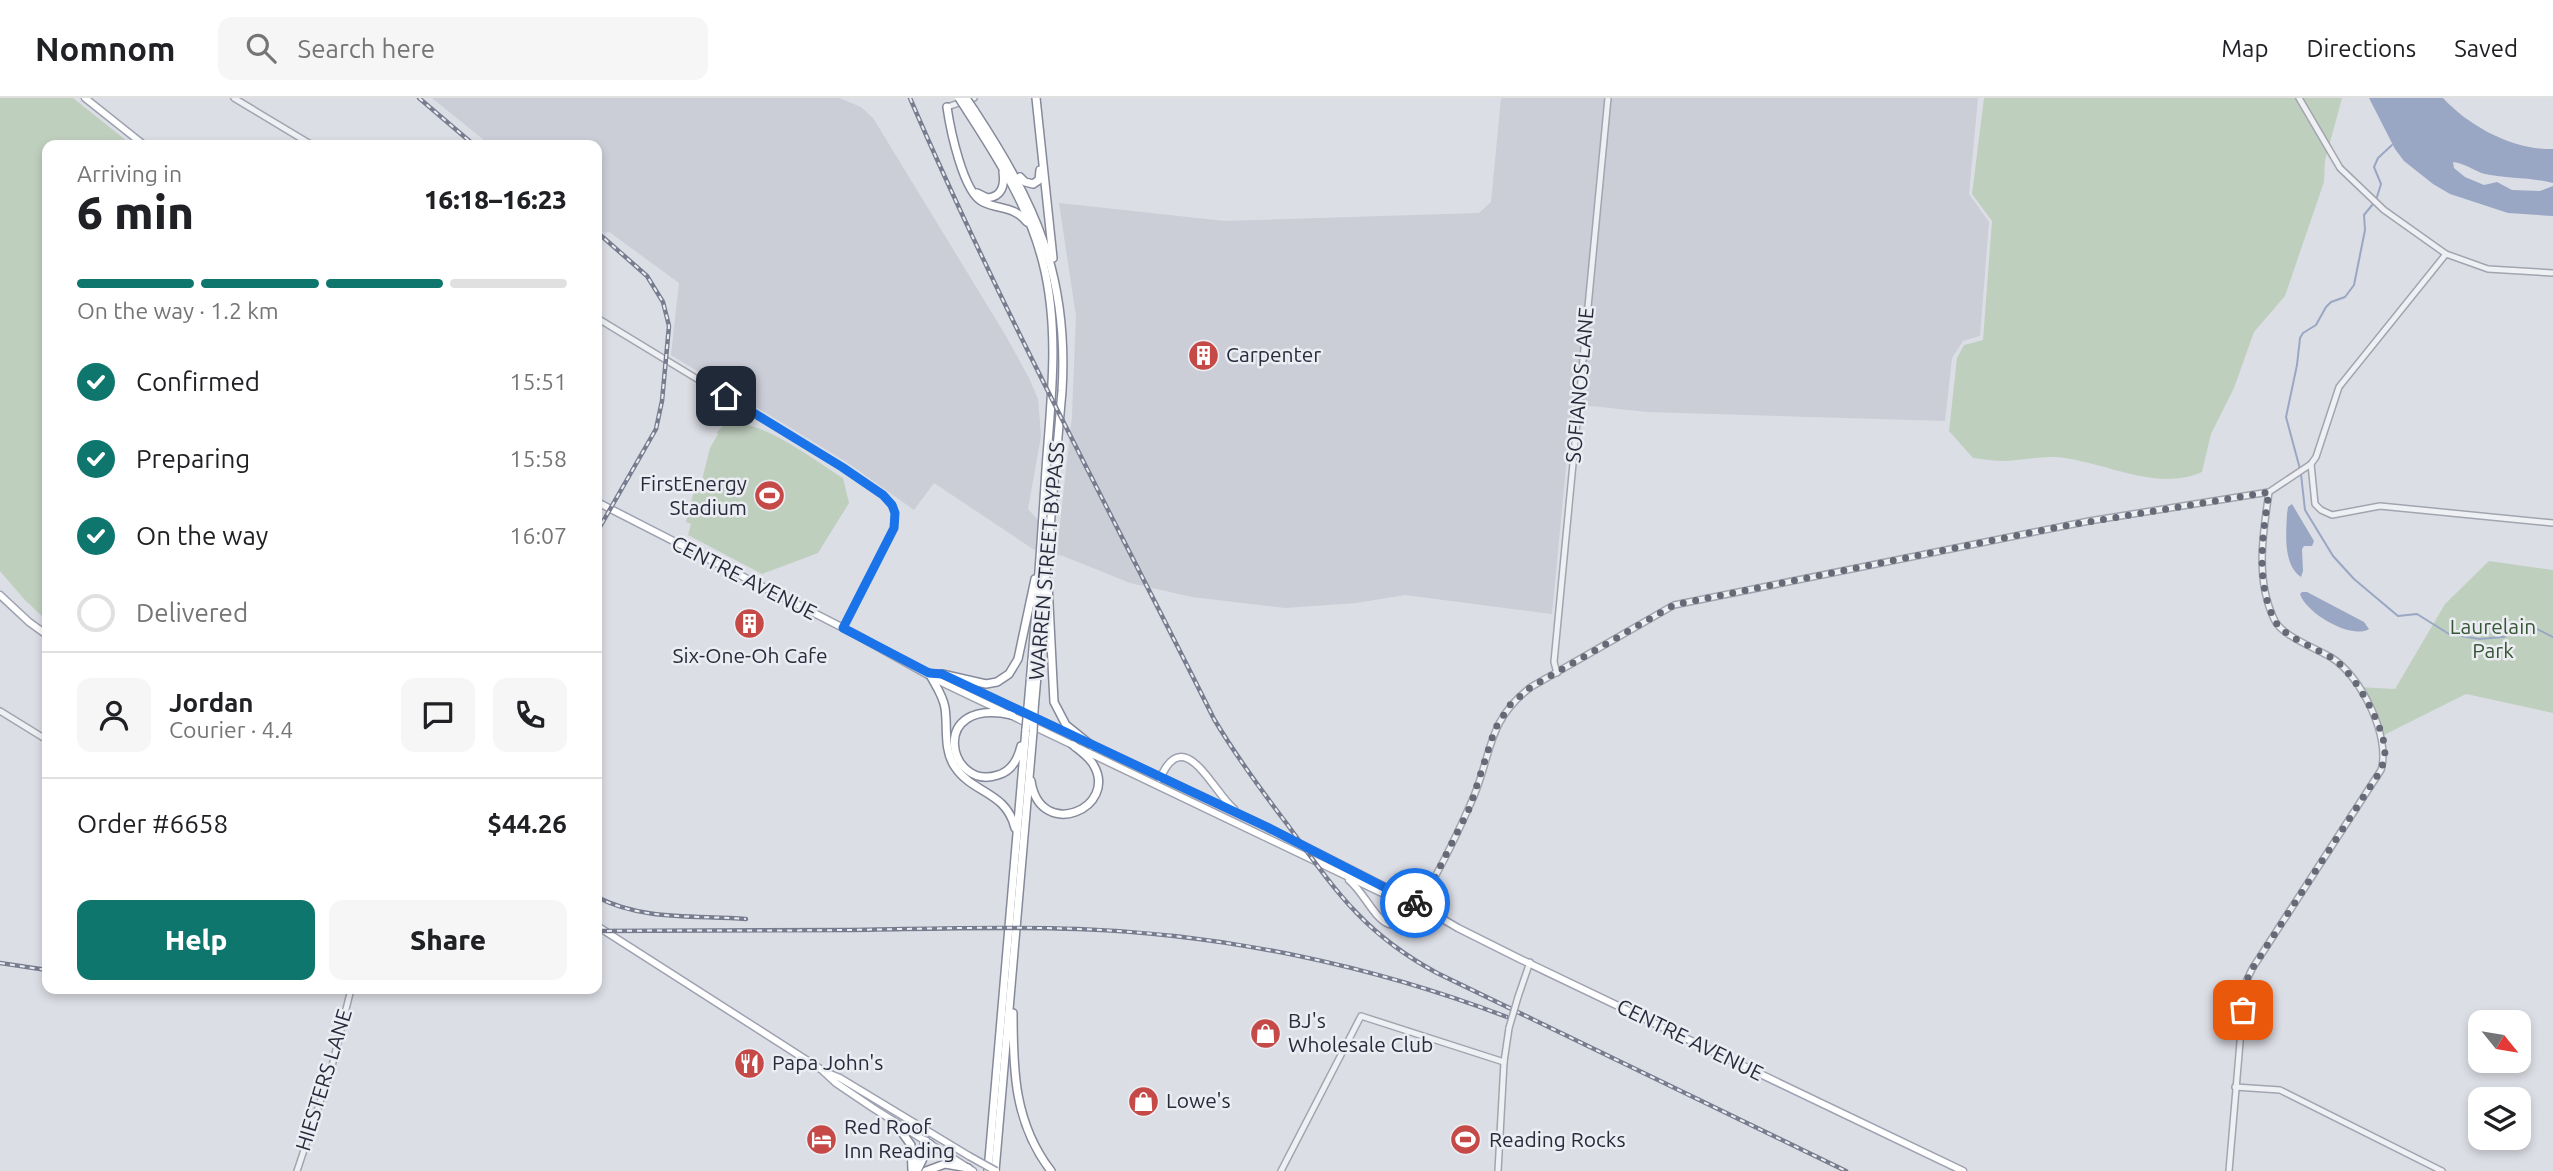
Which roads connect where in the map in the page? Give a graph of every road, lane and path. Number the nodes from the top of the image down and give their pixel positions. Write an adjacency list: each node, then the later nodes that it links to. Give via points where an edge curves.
1 (85, 98): 11 (main road)
2 (234, 98): 12 (street)
3 (959, 98): 10 (highway, WARREN STREET BYPASS, bridge)
4 (966, 98): 10 (highway, WARREN STREET BYPASS, bridge)
5 (974, 98): 9 (street)
6 (1034, 98): 14 (highway, via 1039,180 1028,184); 18 (highway)
7 (1608, 98): 30 (street, SOFIANOS LANE, via 1554,662)
8 (2299, 98): 16 (street, via 2340,168 2384,210)
9 (947, 107): 13 (highway, via 973,186 984,197 994,197 1003,187); 15 (highway, via 971,192 984,203 1017,212)
10 (971, 111): 13 (highway, WARREN STREET BYPASS); 14 (highway, WARREN STREET BYPASS)
11 (138, 140)
12 (304, 140)
13 (998, 158): 15 (highway, WARREN STREET BYPASS)
14 (1010, 166): 18 (highway, WARREN STREET BYPASS, via 1036,218)
15 (1034, 234): 23 (highway, WARREN STREET BYPASS, via 1047,281 1053,330)
16 (2446, 254): 17 (street, via 2488,270); 20 (street, via 2344,380)
17 (2553, 273)
18 (1057, 287): 23 (highway, WARREN STREET BYPASS, via 1063,359)
19 (602, 321): 27 (street, via 887,499 895,513 894,528)
20 (2311, 464): 21 (street); 24 (street, via 2315,503 2332,515 2380,506)
21 (2269, 492): 30 (street, via 2076,523 1674,605); 50 (street, via 2262,538 2263,575 2275,622 2347,670 2382,736 2385,752 2381,770 2245,984)
22 (602, 505): 27 (main road, CENTRE AVENUE)
23 (1047, 519): 25 (highway, WARREN STREET BYPASS)
24 (2553, 523)
25 (1043, 564): 31 (highway, via 1012,671 986,684); 34 (highway, WARREN STREET BYPASS, bridge); 37 (highway, via 1051,606 1054,702 1066,725)
26 (0, 595): 28 (main road)
27 (843, 628): 29 (main road, CENTRE AVENUE)
28 (42, 631)
29 (929, 673): 31 (main road, CENTRE AVENUE); 33 (main road, CENTRE AVENUE); 41 (highway, via 944,702 952,764 1006,807)
30 (1557, 673): 43 (street, via 1531,687 1499,721 1470,807)
31 (942, 674): 37 (main road, CENTRE AVENUE)
32 (0, 711): 35 (street)
33 (1012, 715): 34 (highway, via 980,712 963,722 955,745 965,768 985,777 1006,772 1017,760); 36 (main road, CENTRE AVENUE)
34 (1029, 730): 38 (highway, WARREN STREET BYPASS); 41 (highway, WARREN STREET BYPASS)
35 (42, 737)
36 (1073, 745): 38 (highway, via 1092,764 1097,777 1093,798 1081,810 1064,815 1044,807 1034,793); 39 (main road, CENTRE AVENUE)
37 (1092, 746): 39 (main road, CENTRE AVENUE)
38 (1030, 767): 46 (highway, WARREN STREET BYPASS)
39 (1159, 781): 40 (main road, CENTRE AVENUE); 40 (main road, via 1173,760 1192,760); 42 (main road, CENTRE AVENUE)
40 (1240, 815): 43 (main road, CENTRE AVENUE)
41 (1017, 839): 58 (highway, WARREN STREET BYPASS)
42 (1339, 872): 43 (main road, CENTRE AVENUE, via 1403,904); 43 (main road, via 1384,921 1402,923)
43 (1418, 906): 45 (main road, CENTRE AVENUE)
44 (602, 929): 49 (main road)
45 (1530, 962): 48 (street, bridge, via 1509,1028); 63 (main road, CENTRE AVENUE)
46 (1013, 966): 59 (highway, WARREN STREET BYPASS); 60 (highway, via 1017,1096 1032,1141)
47 (350, 994): 55 (street, HIESTERS LANE, via 332,1066)
48 (1504, 1062): 61 (street, via 1361,1016); 62 (street)
49 (828, 1074): 51 (main road); 52 (main road)
50 (2235, 1087): 64 (street); 65 (street, via 2280,1090)
51 (895, 1123): 53 (main road); 56 (highway, via 911,1145)
52 (932, 1134): 53 (main road); 59 (main road, bridge)
53 (928, 1143): 54 (main road); 56 (highway)
54 (971, 1170): 57 (highway, via 945,1164)
55 (297, 1171)
56 (913, 1171)
57 (926, 1171)
58 (988, 1171)
59 (996, 1171)
60 (1051, 1171)
61 (1281, 1171)
62 (1498, 1171)
63 (1963, 1171)
64 (2229, 1171)
65 (2442, 1171)

